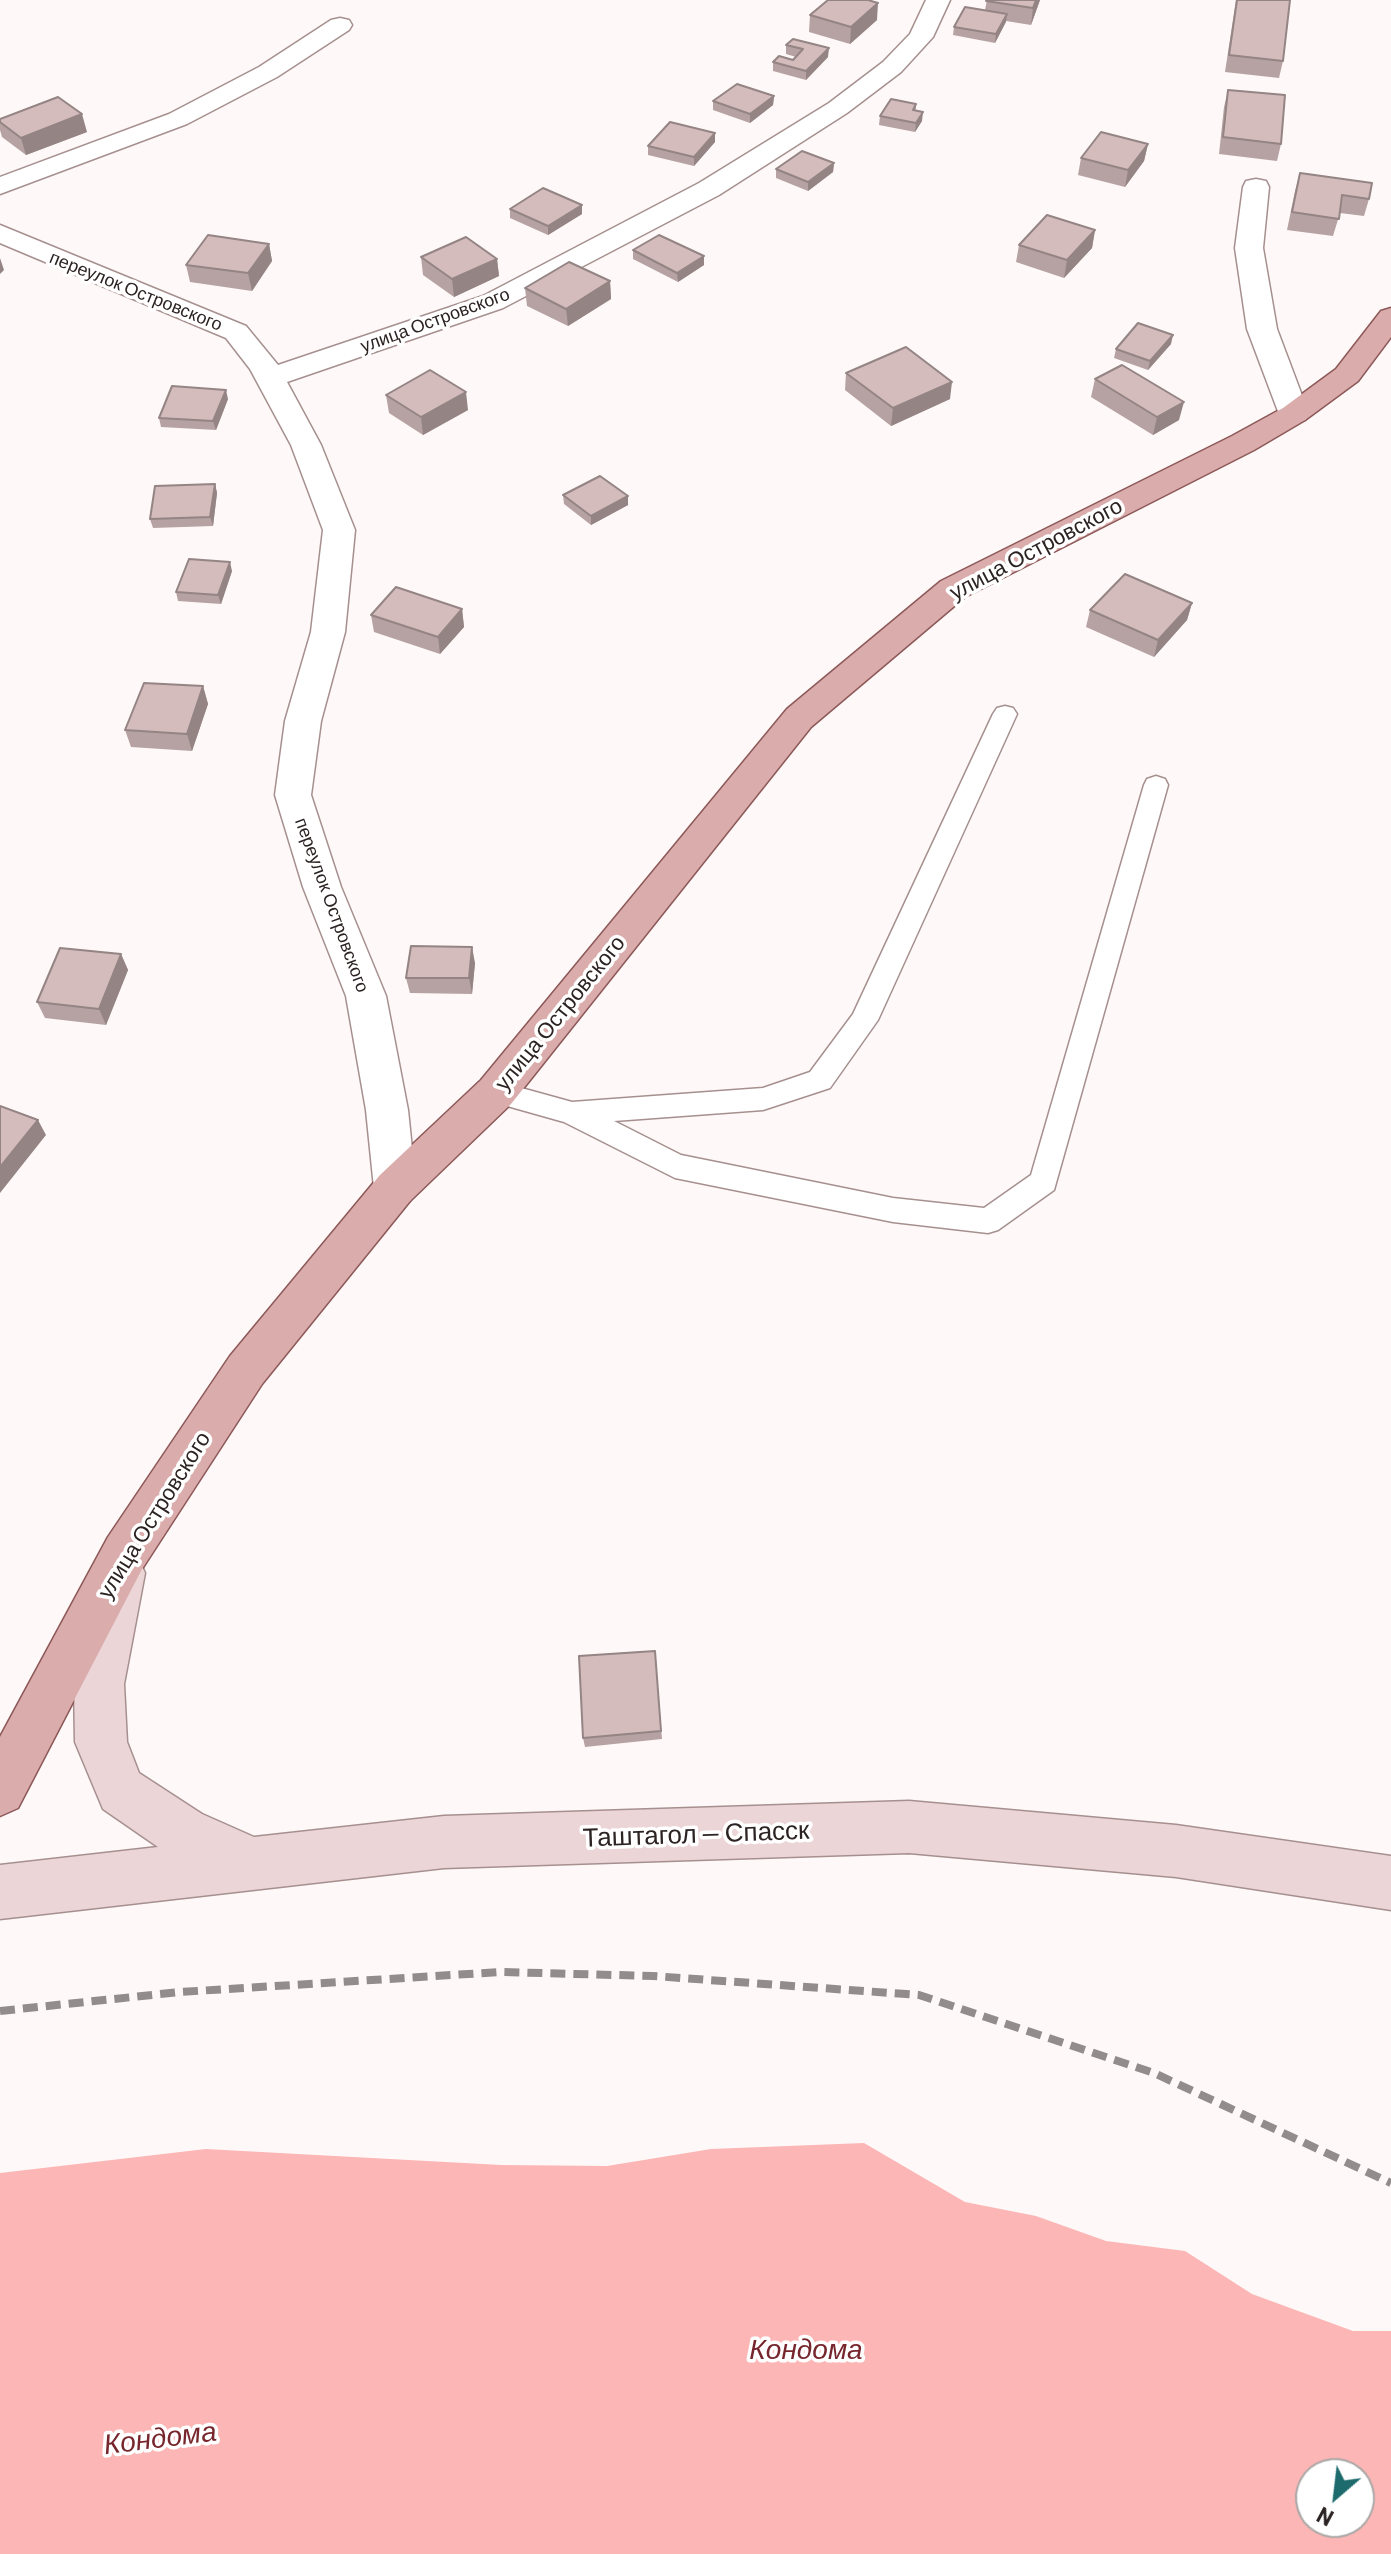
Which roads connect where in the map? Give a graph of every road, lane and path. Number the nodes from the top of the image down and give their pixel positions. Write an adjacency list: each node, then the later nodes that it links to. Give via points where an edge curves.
1 (938, 0): 7 (street, улица Островского, via 921,37 892,67 838,108 709,189 493,302)
2 (340, 25): 3 (street, via 268,72 178,119)
3 (0, 186)
4 (1256, 187): 8 (street, via 1249,248 1260,315)
5 (0, 233): 7 (street, переулок Островского, via 236,332)
6 (1391, 317): 8 (main road, улица Островского, via 1347,375)
7 (269, 378): 13 (street, переулок Островского, via 306,445 339,530 328,632 303,721 293,795 322,887 366,996)
8 (1294, 414): 11 (main road, улица Островского, via 953,589 799,718)
9 (1005, 714): 12 (lane, via 864,1020 820,1080 763,1099)
10 (1156, 785): 12 (lane, via 1044,1182 988,1221 893,1210 675,1166)
11 (496, 1092): 12 (lane); 13 (main road, улица Островского)
12 (572, 1113)
13 (395, 1188): 14 (main road, улица Островского, via 246,1370)
14 (125, 1553): 15 (main road, улица Островского); 16 (street, via 99,1684 101,1742 121,1791 183,1833)
15 (0, 1790)
16 (256, 1863): 17 (street, Таштагол — Спасск, via 444,1842 909,1827 1176,1851); 18 (street, Таштагол — Спасск)
17 (1391, 1883)
18 (0, 1892)

